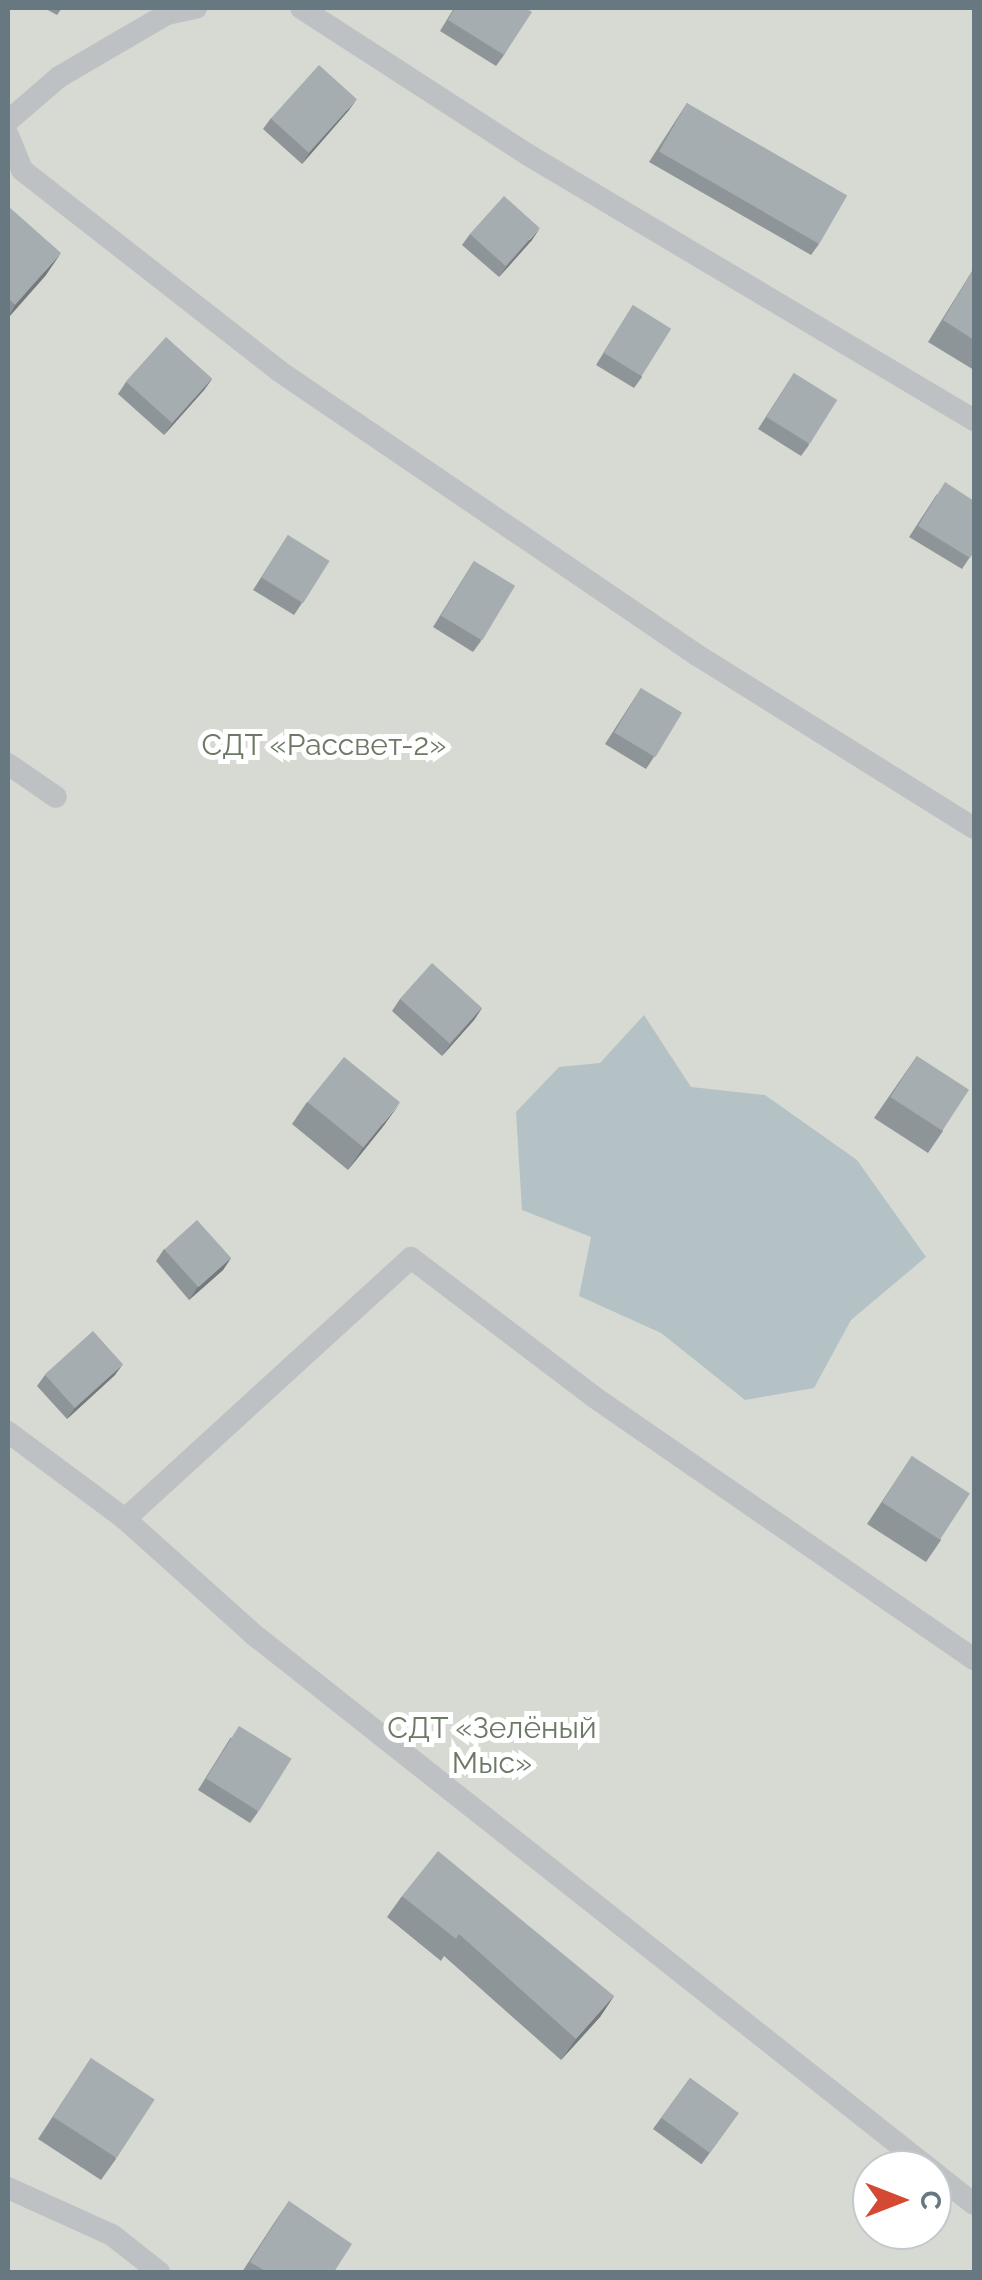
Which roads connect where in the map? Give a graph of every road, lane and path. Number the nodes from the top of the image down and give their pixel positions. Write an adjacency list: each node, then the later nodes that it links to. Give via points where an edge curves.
1 (196, 8): 3 (lane, via 167,14 75,68)
2 (301, 8): 5 (lane, via 530,156)
3 (8, 121)
4 (8, 135): 8 (lane, via 22,170 279,371 697,655)
5 (974, 420)
6 (8, 764): 7 (lane)
7 (56, 797)
8 (974, 828)
9 (8, 1432): 10 (lane)
10 (125, 1519): 11 (lane, via 411,1258 594,1397); 12 (lane, via 254,1634)
11 (974, 1659)
12 (907, 2150)
13 (952, 2186): 15 (lane)
14 (8, 2188): 16 (lane, via 112,2235)
15 (974, 2204)
16 (159, 2272)

